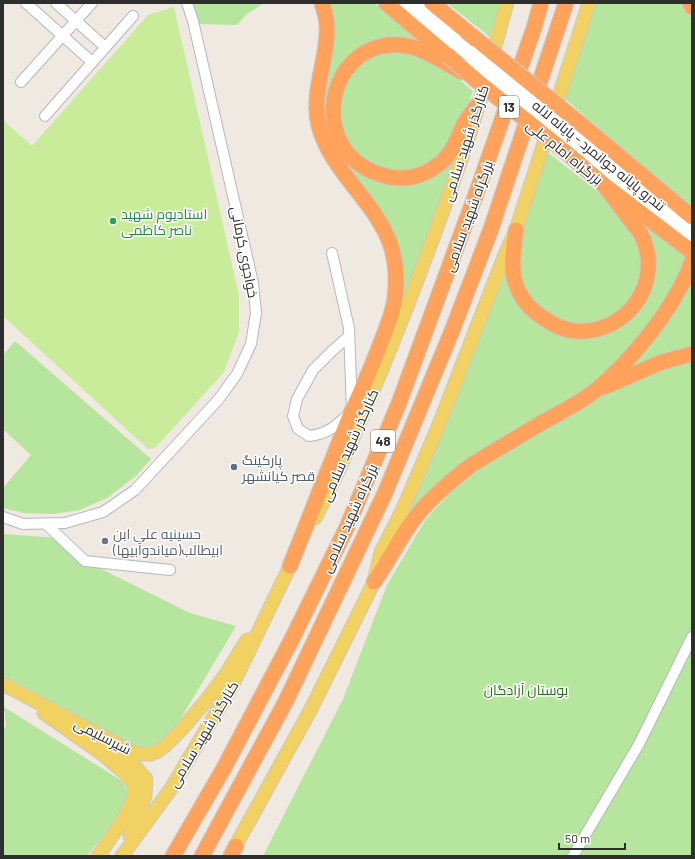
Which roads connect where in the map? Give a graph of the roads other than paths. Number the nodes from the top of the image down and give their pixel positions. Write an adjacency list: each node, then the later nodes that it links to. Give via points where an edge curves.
1 (26, 3): 18 (street)
2 (56, 3): 17 (street)
3 (92, 3): 17 (street)
4 (187, 3): 37 (street, خواجوی کرمانی, via 253,284 256,313 251,344 238,374 218,400 135,490 103,512 65,523)
5 (322, 3): 35 (highway, via 327,32 318,87 319,126 329,151 383,229 390,242 395,267 395,297 392,311 375,359)
6 (386, 3): 22 (highway, بزرگراه امام علی / 13, bridge)
7 (400, 3): 20 (street)
8 (414, 3): 20 (street)
9 (432, 3): 26 (highway, بزرگراه امام علی / 13, bridge, via 466,31)
10 (507, 3): 24 (main road, کنارگذر شهید سلامی)
11 (541, 3): 49 (highway, بزرگراه شهید سلامی / 48, via 480,183 399,403 347,527 224,768)
12 (566, 3): 50 (highway, بزرگراه شهید سلامی / 48, via 491,229 385,493 286,701)
13 (589, 3): 28 (main road)
14 (690, 3): 15 (highway)
15 (692, 7)
16 (133, 16): 19 (street)
17 (76, 21): 18 (street); 19 (street)
18 (62, 36): 21 (street); 23 (street)
19 (106, 47): 21 (street)
20 (471, 56): 26 (street, bridge)
21 (92, 62): 25 (street)
22 (476, 80): 24 (highway, via 411,46 380,46 362,55 346,70 335,93 332,110 342,145 357,162 384,176 404,179 428,172 446,158); 26 (highway, بزرگراه امام علی / 13, bridge)
23 (21, 82)
24 (478, 104): 38 (main road, کنارگذر شهید سلامی, via 437,227 400,325 335,481)
25 (45, 116)
26 (577, 143): 27 (highway, بزرگراه امام علی / 13); 29 (highway, بزرگراه امام علی / 13); 29 (street)
27 (603, 184): 28 (highway, via 641,234 649,262 645,285 635,304 628,312 608,325 592,330 574,331 553,325 528,306 517,288 514,273 512,260); 29 (highway, بزرگراه امام علی / 13)
28 (516, 230): 40 (main road, via 438,427 381,552)
29 (690, 236)
30 (332, 253): 32 (street, via 349,328)
31 (692, 260): 34 (highway, via 664,314 646,339)
32 (348, 337): 35 (street); 35 (street, via 314,370 297,399 293,416 298,429 309,436 321,435)
33 (692, 354): 34 (highway, via 662,362)
34 (594, 391): 40 (highway, via 470,466 452,480 407,528)
35 (352, 411): 38 (highway)
36 (3, 517): 37 (street, خواجوی کرمانی, via 23,524)
37 (46, 524): 39 (street, via 84,561)
38 (290, 566): 41 (main road, کنارگذر شهید سلامی)
39 (170, 570)
40 (374, 582): 46 (main road, via 310,711)
41 (276, 595): 44 (main road, شیرسلیمی, via 222,680 181,730 158,751 144,754 130,751); 48 (main road, کنارگذر شهید سلامی, via 231,688 170,790)
42 (692, 637): 51 (street, via 639,744)
43 (3, 684): 44 (main road, شیرسلیمی)
44 (27, 699): 45 (main road)
45 (72, 733): 47 (main road, via 126,774 135,791 132,803 121,823); 48 (main road, via 132,763 146,779 145,796)
46 (232, 852)
47 (98, 856)
48 (121, 856)
49 (173, 856)
50 (202, 856)
51 (573, 856)

